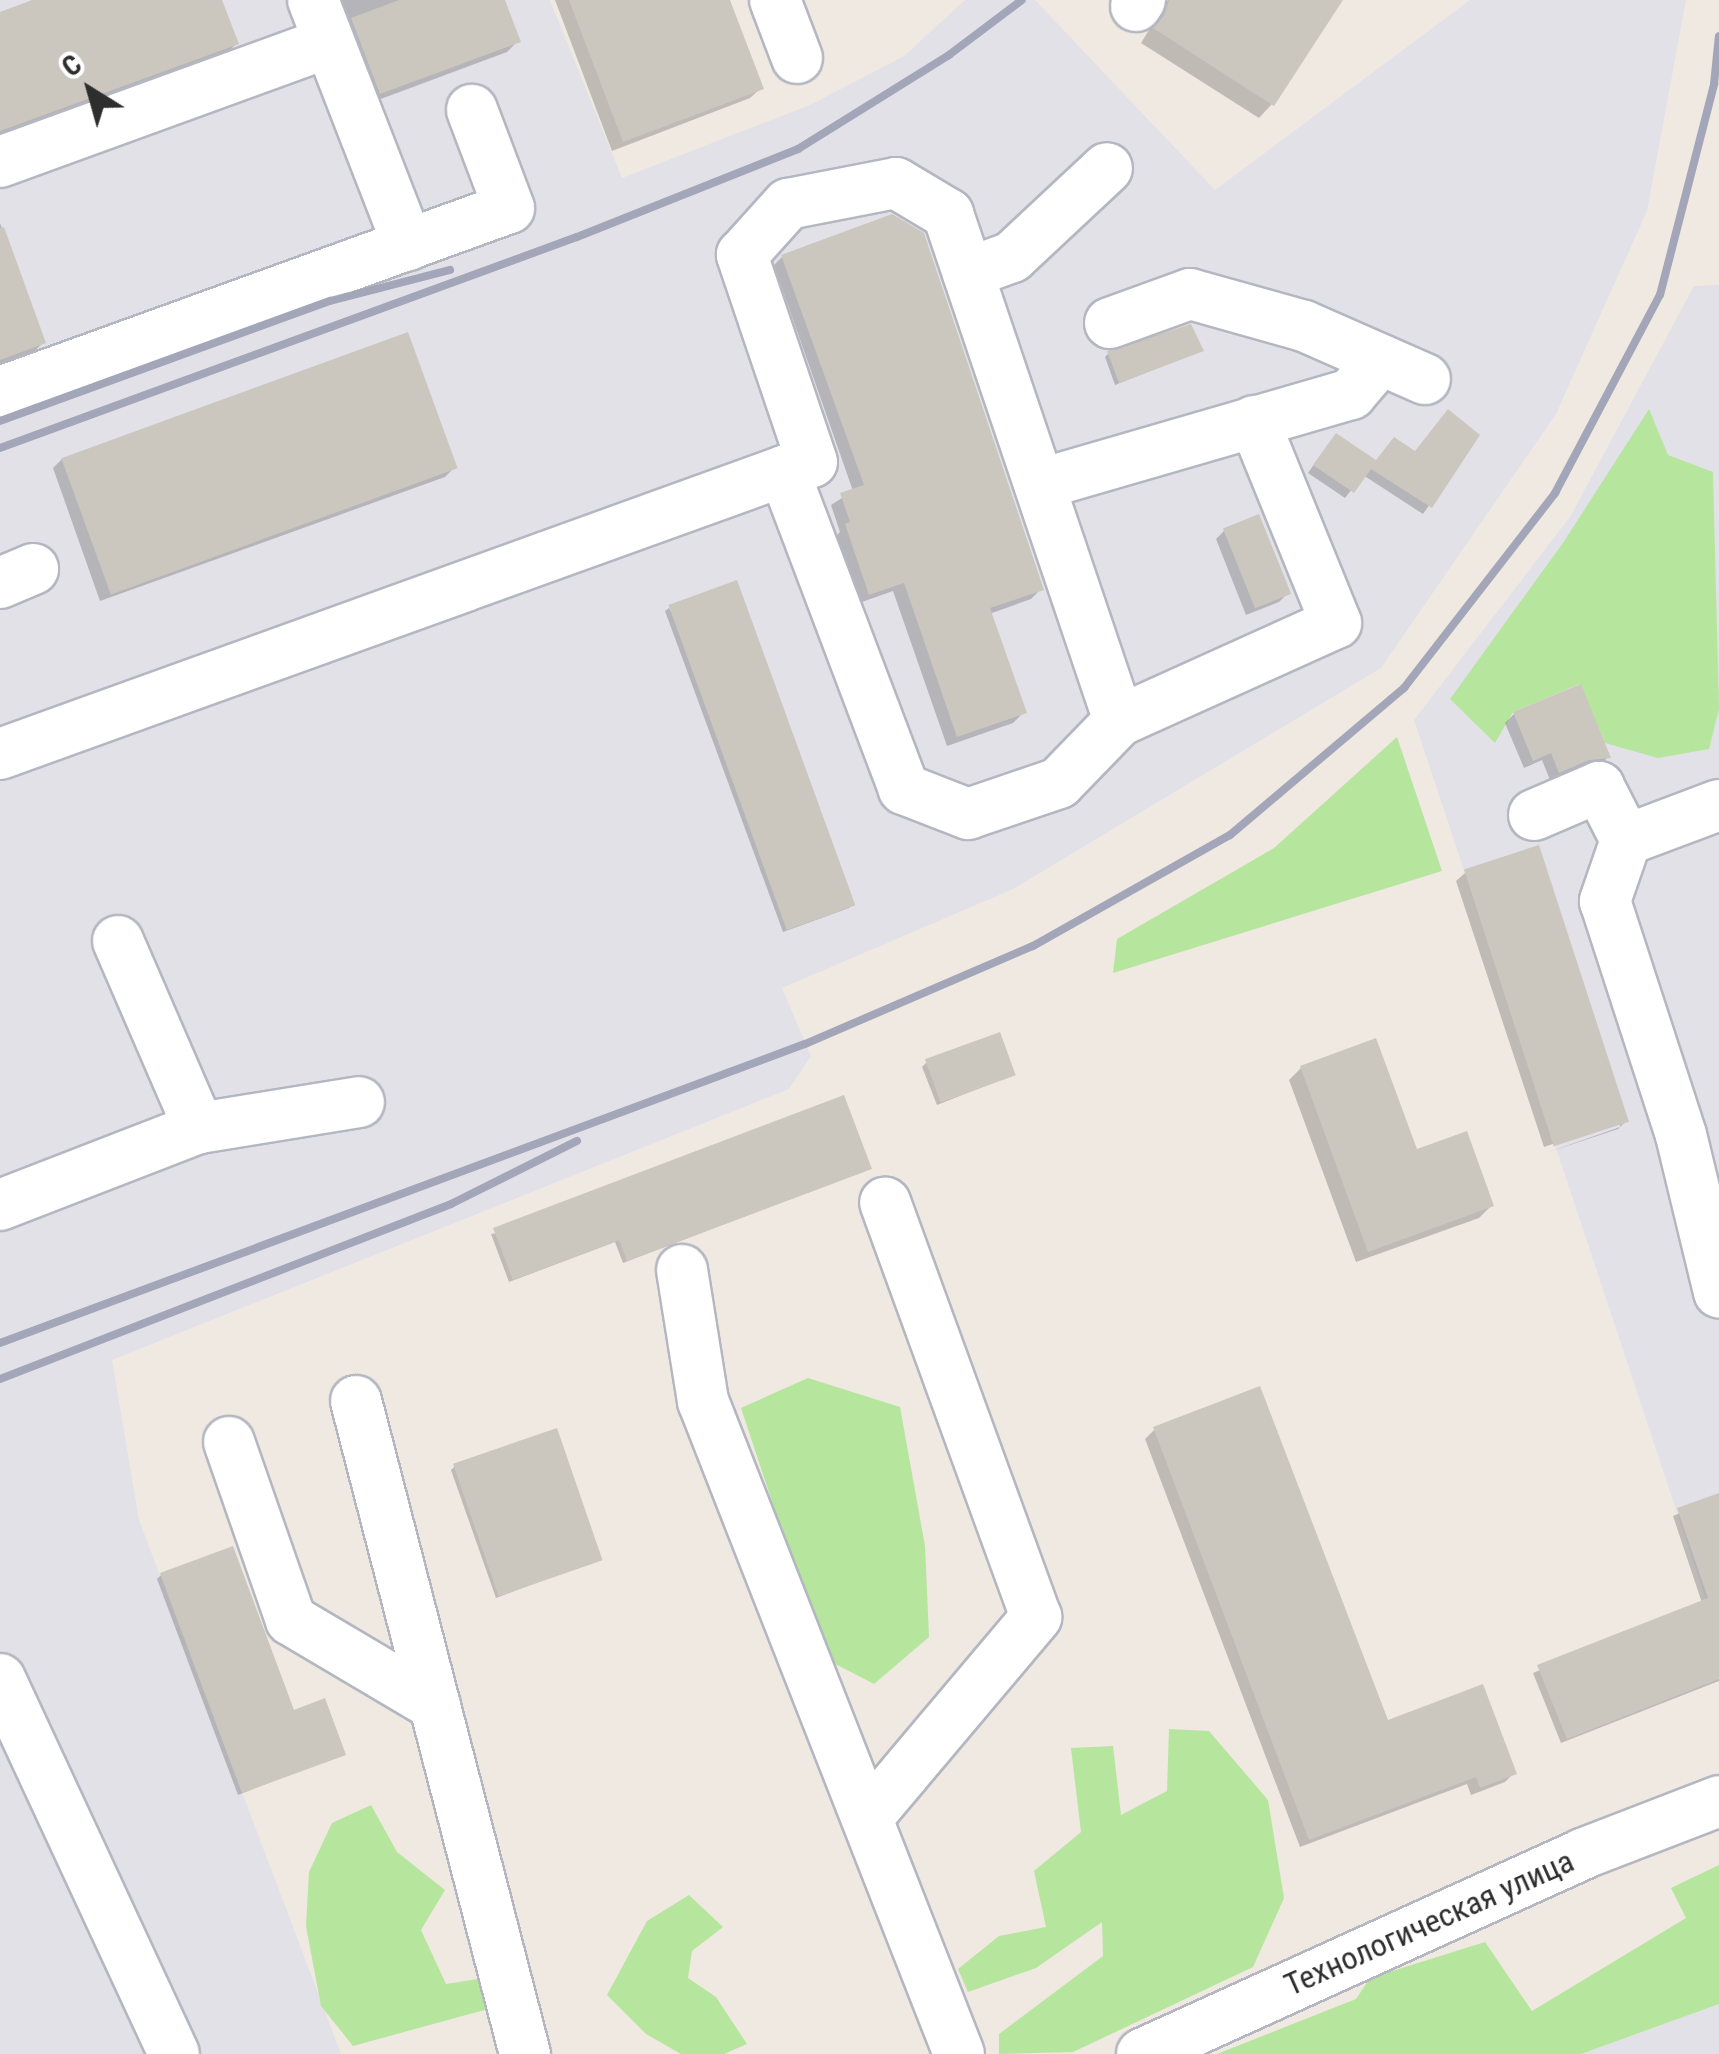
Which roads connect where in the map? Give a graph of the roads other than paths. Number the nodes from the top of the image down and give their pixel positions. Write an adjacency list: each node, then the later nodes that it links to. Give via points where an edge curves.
1 (775, 0): 3 (street)
2 (321, 21): 5 (street); 7 (street)
3 (797, 58)
4 (472, 110): 7 (street, via 509,208)
5 (0, 162)
6 (1107, 168): 8 (street, via 1012,257)
7 (408, 244): 10 (street)
8 (968, 273): 12 (street, via 948,214 896,184 788,204 742,255 812,462); 13 (street)
9 (1110, 322): 11 (street, via 1190,294 1304,326 1402,369 1350,394)
10 (0, 392)
11 (1254, 421): 13 (street); 14 (street, via 1336,623)
12 (784, 471): 14 (street, via 904,789 968,814 1059,783); 15 (street)
13 (1042, 484): 14 (street)
14 (1120, 721)
15 (0, 754)
16 (1719, 805): 18 (street)
17 (1534, 815): 18 (street, via 1599,787)
18 (1626, 840): 25 (street, via 1606,902 1681,1135)
19 (118, 941): 21 (street)
20 (359, 1102): 21 (street)
21 (199, 1128): 23 (street)
22 (885, 1203): 31 (street, via 1036,1616)
23 (0, 1205)
24 (682, 1270): 31 (street, via 703,1401)
25 (1719, 1292)
26 (356, 1401): 29 (street)
27 (229, 1442): 29 (street, via 291,1620)
28 (0, 1680): 32 (street)
29 (435, 1705): 33 (street)
30 (1719, 1801): 35 (street, Технологическая улица, via 1582,1854)
31 (866, 1818): 34 (street)
32 (174, 2054)
33 (525, 2054)
34 (959, 2054)
35 (1142, 2054)

